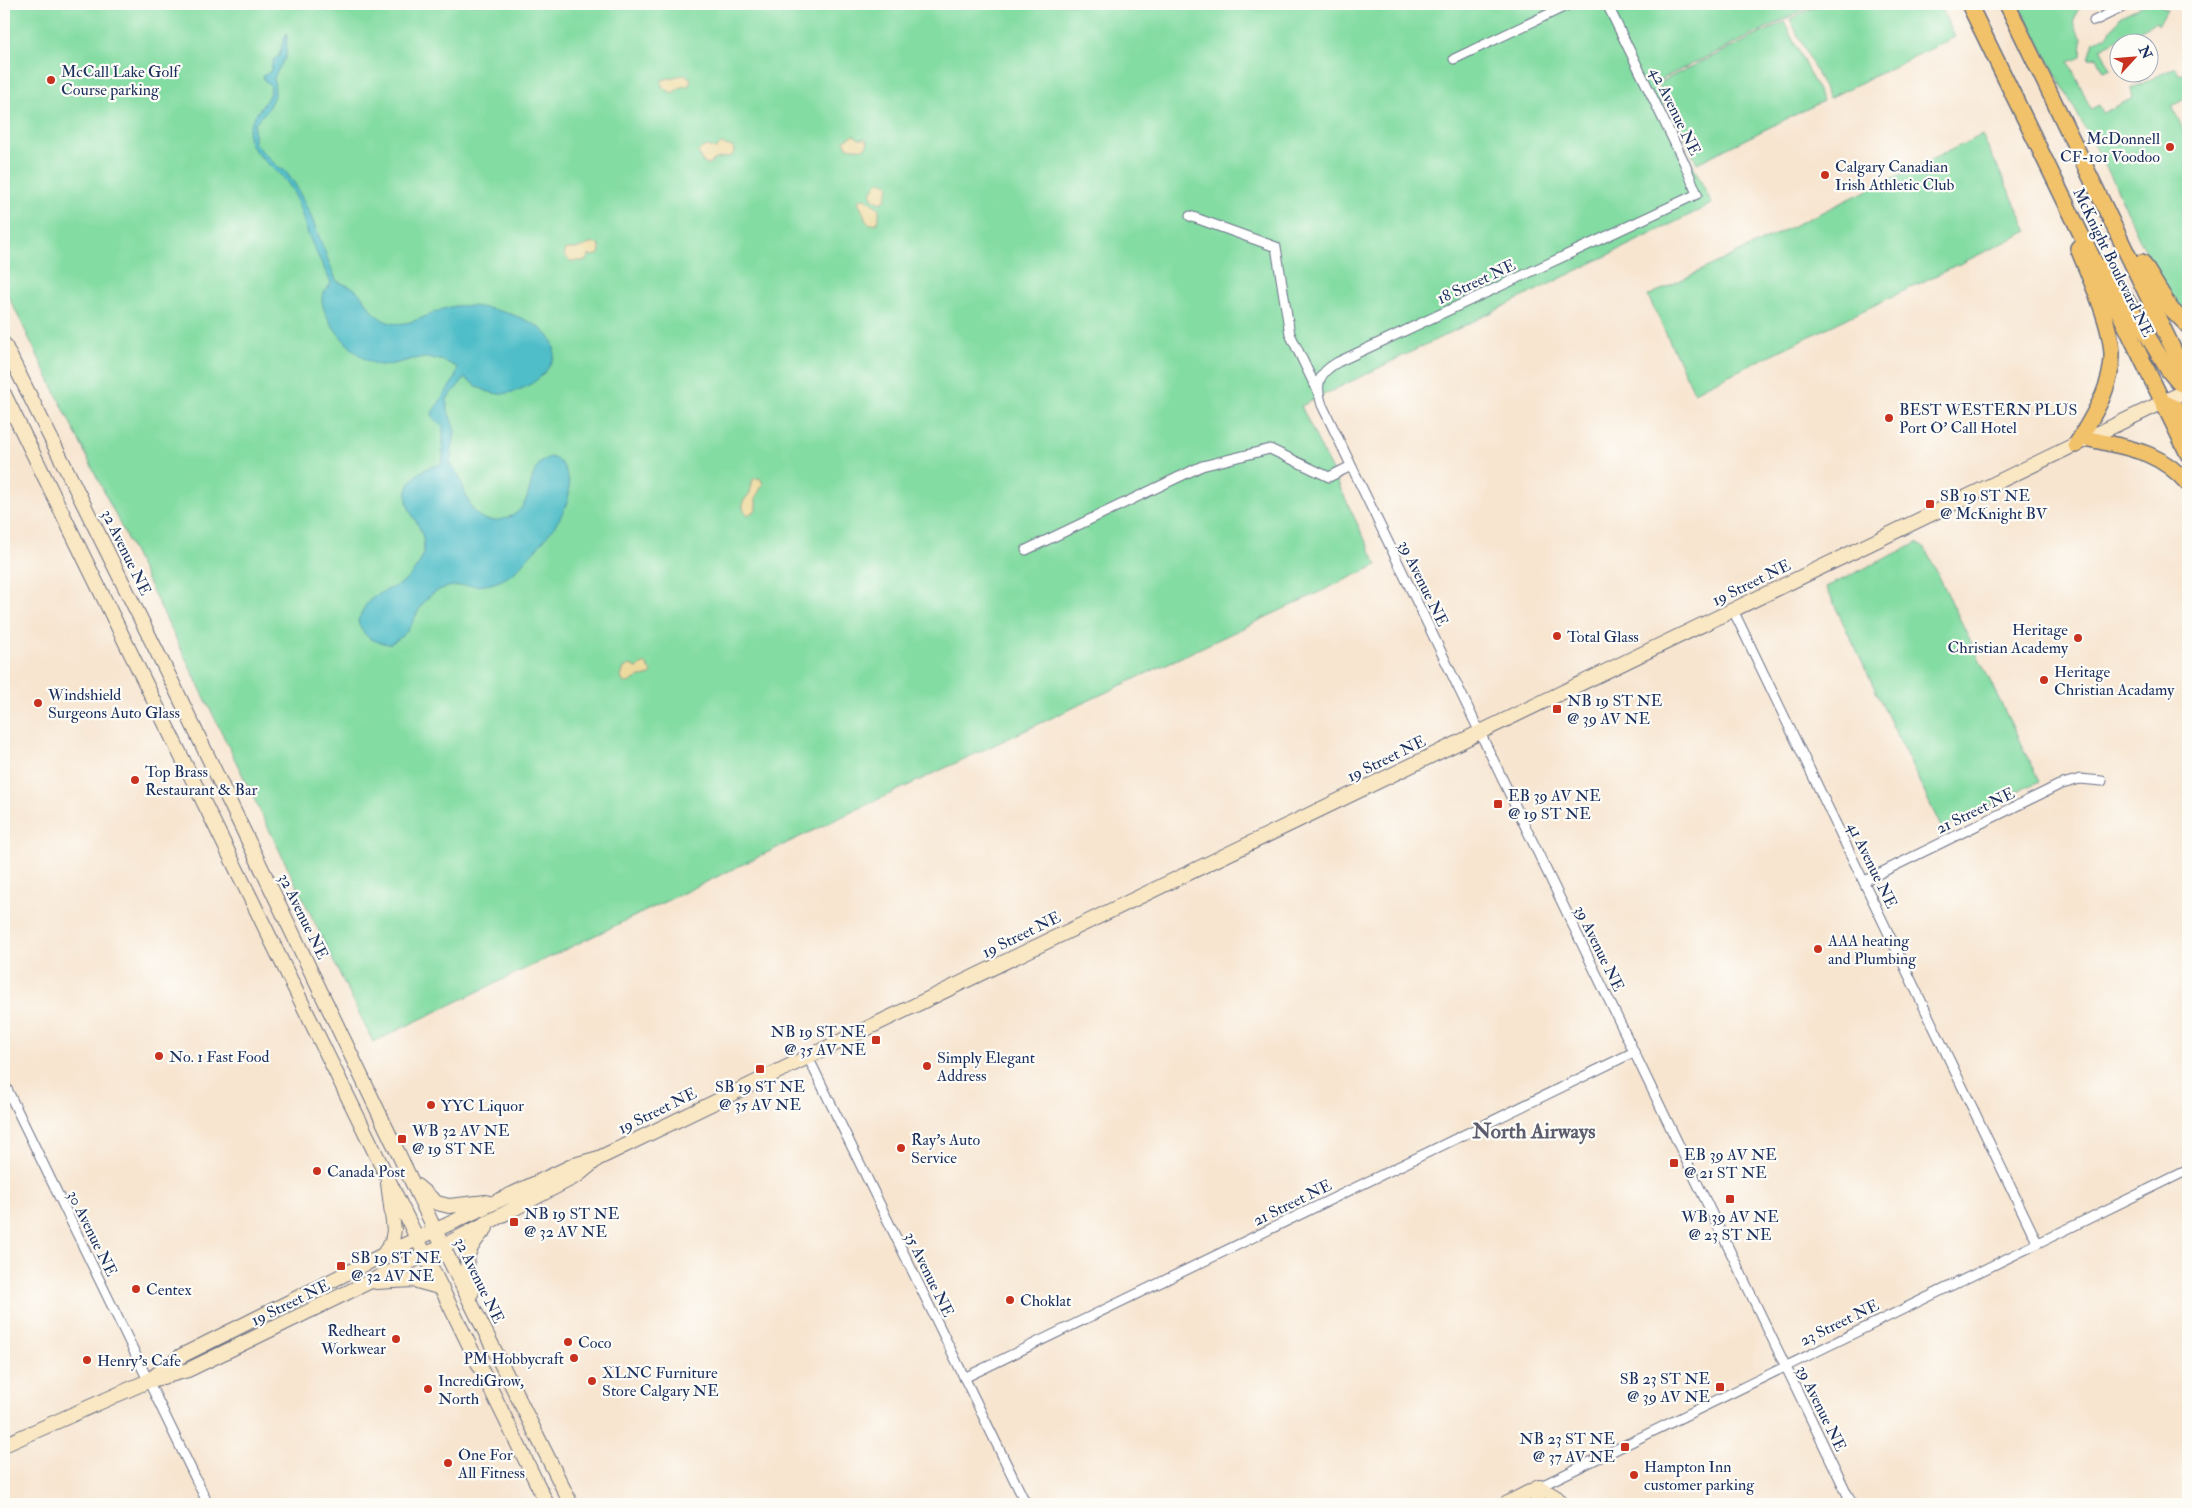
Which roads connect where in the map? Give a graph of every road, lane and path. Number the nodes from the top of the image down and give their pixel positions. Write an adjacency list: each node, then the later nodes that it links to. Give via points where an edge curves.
1 (1570, 4): 7 (street)
2 (1607, 4): 10 (street, 42 Avenue NE, via 1697,194)
3 (1969, 4): 9 (main road, McKnight Boulevard NE)
4 (2006, 4): 8 (main road, McKnight Boulevard NE)
5 (2129, 4): 6 (street)
6 (2094, 20)
7 (1454, 59)
8 (2074, 140): 13 (main road, via 2149,275 2171,310); 15 (main road, McKnight Boulevard NE)
9 (2049, 169): 11 (main road, McKnight Boulevard NE); 21 (main road, via 2100,307 2112,354 2109,376)
10 (1673, 205): 17 (street, 18 Street NE, via 1338,362 1320,378)
11 (2071, 215): 16 (main road, via 2110,271 2168,370); 19 (main road, McKnight Boulevard NE)
12 (1190, 216): 17 (street, via 1276,247 1290,334)
13 (2188, 326)
14 (4, 345): 37 (street, 32 Avenue NE, via 178,695)
15 (2188, 380)
16 (2188, 389): 19 (street, 19 Street NE)
17 (1318, 392): 23 (street, 39 Avenue NE)
18 (4, 394): 36 (street)
19 (2163, 402): 20 (main road, via 2176,408); 21 (street, 19 Street NE); 22 (main road, McKnight Boulevard NE)
20 (2188, 423)
21 (2082, 442): 24 (main road, via 2158,457); 26 (street, 19 Street NE)
22 (2188, 454)
23 (1351, 466): 25 (street, via 1329,477 1270,449 1202,466); 27 (street, 39 Avenue NE)
24 (2188, 484)
25 (1026, 550)
26 (1733, 610): 27 (street, 19 Street NE); 29 (street, 41 Avenue NE)
27 (1479, 732): 30 (street, 39 Avenue NE); 31 (street, 19 Street NE)
28 (2102, 781): 29 (street, 21 Street NE, via 2080,779 2059,785)
29 (1864, 881): 42 (street, 41 Avenue NE)
30 (1634, 1052): 49 (street, 39 Avenue NE); 50 (street, 21 Street NE)
31 (808, 1057): 34 (street, 19 Street NE); 50 (street, 35 Avenue NE)
32 (4, 1083): 33 (street, 30 Avenue NE)
33 (7, 1100): 51 (street, 30 Avenue NE)
34 (599, 1158): 38 (street, 19 Street NE, via 574,1165); 39 (street, 19 Street NE, via 578,1176)
35 (2188, 1170): 42 (street, 23 Street NE)
36 (387, 1174): 41 (street); 45 (street, via 394,1230 392,1242)
37 (413, 1182): 38 (street, via 437,1203 449,1206); 40 (street, 32 Avenue NE)
38 (495, 1201): 40 (street, 19 Street NE)
39 (492, 1221): 43 (street, 19 Street NE); 48 (street, via 467,1254)
40 (436, 1231): 41 (street, 19 Street NE); 43 (street, 32 Avenue NE)
41 (419, 1239): 44 (street); 45 (street, 19 Street NE)
42 (2038, 1242): 49 (street, 23 Street NE)
43 (443, 1246): 44 (street, 19 Street NE); 48 (street, 32 Avenue NE)
44 (426, 1253): 46 (street, 19 Street NE); 47 (street)
45 (382, 1255): 51 (street, 19 Street NE, via 181,1356)
46 (369, 1282): 47 (street, via 413,1280); 51 (street, 19 Street NE, via 188,1370)
47 (442, 1288): 55 (street)
48 (475, 1310): 56 (street, 32 Avenue NE)
49 (1786, 1368): 53 (street, 23 Street NE); 61 (street, 39 Avenue NE)
50 (964, 1378): 57 (street, 35 Avenue NE)
51 (148, 1381): 52 (street, 19 Street NE); 54 (street, 30 Avenue NE)
52 (4, 1445)
53 (1539, 1487): 58 (street, 23 Street NE); 59 (street); 60 (street, via 1557,1498)
54 (208, 1504)
55 (548, 1504)
56 (571, 1504)
57 (1026, 1504)
58 (1506, 1504)
59 (1537, 1504)
60 (1560, 1504)
61 (1852, 1504)

